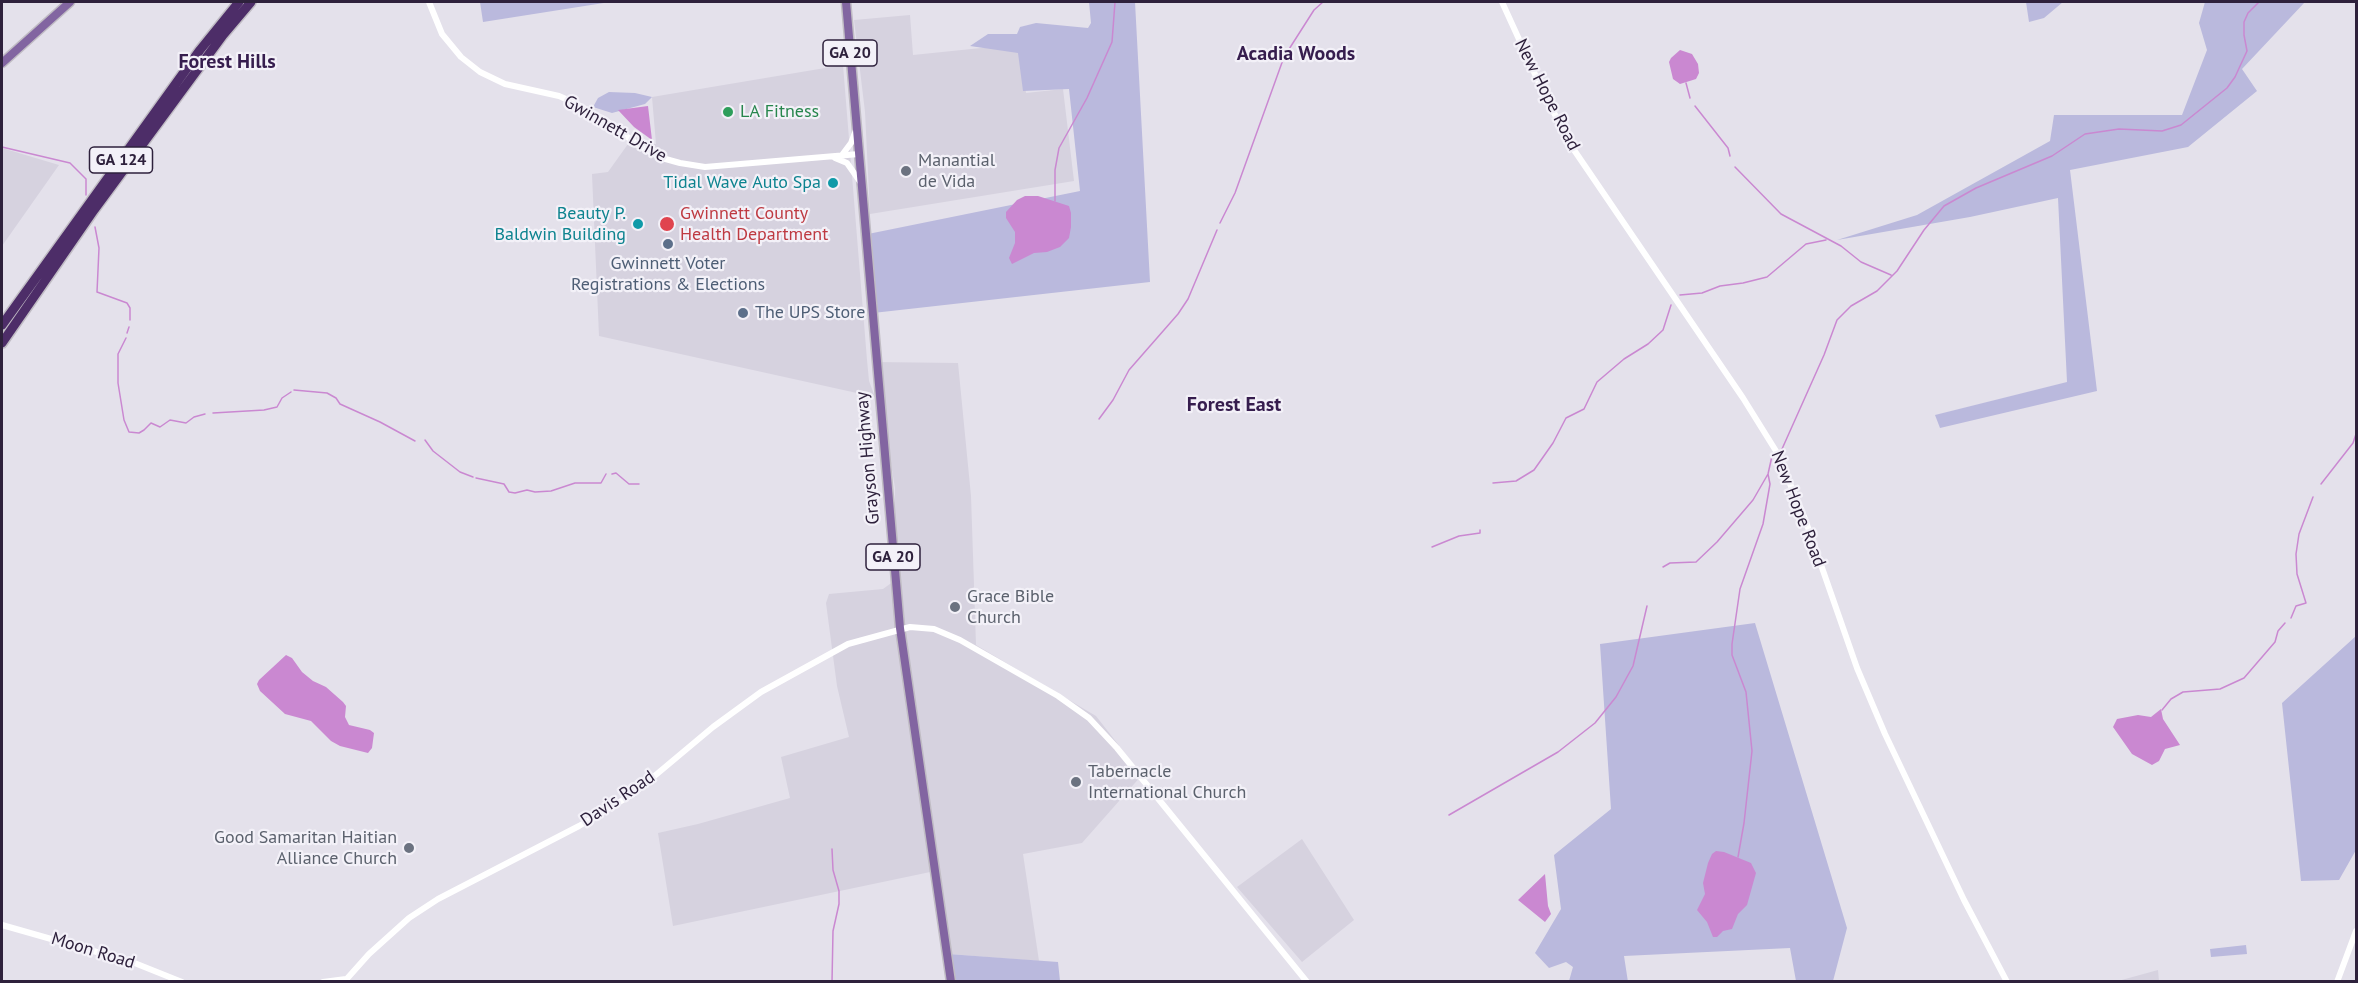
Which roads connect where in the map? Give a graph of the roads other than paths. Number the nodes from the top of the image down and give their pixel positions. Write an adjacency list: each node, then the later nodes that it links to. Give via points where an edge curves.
1 (70, 2): 7 (main road)
2 (239, 2): 13 (highway, GA 124, via 200,50)
3 (251, 2): 14 (highway, GA 124, via 94,210)
4 (429, 2): 11 (street, Gwinnett Drive, via 442,34 480,72 505,84 575,103 662,158 705,167)
5 (846, 2): 8 (main road, Grayson Highway / GA 20)
6 (1502, 2): 23 (street, New Hope Road, via 1572,147 1776,451 1880,723)
7 (2, 63)
8 (857, 127): 9 (main road, Grayson Highway / GA 20); 10 (street)
9 (859, 154): 10 (street, Gwinnett Drive); 12 (main road, Grayson Highway / GA 20)
10 (842, 155): 11 (street, Gwinnett Drive)
11 (828, 156): 12 (street, via 847,163)
12 (862, 184): 15 (main road, Grayson Highway / GA 20)
13 (2, 325)
14 (2, 343)
15 (900, 628): 18 (street, Davis Road, via 848,644 761,692 633,794 409,918); 21 (main road, Grayson Highway / GA 20); 22 (street, Davis Road, via 928,628 954,637 1089,718)
16 (2, 925): 19 (street, Moon Road, via 132,962)
17 (2356, 931): 24 (street)
18 (345, 980): 20 (street)
19 (182, 981)
20 (323, 981)
21 (951, 981)
22 (1307, 981)
23 (2007, 981)
24 (2337, 981)

